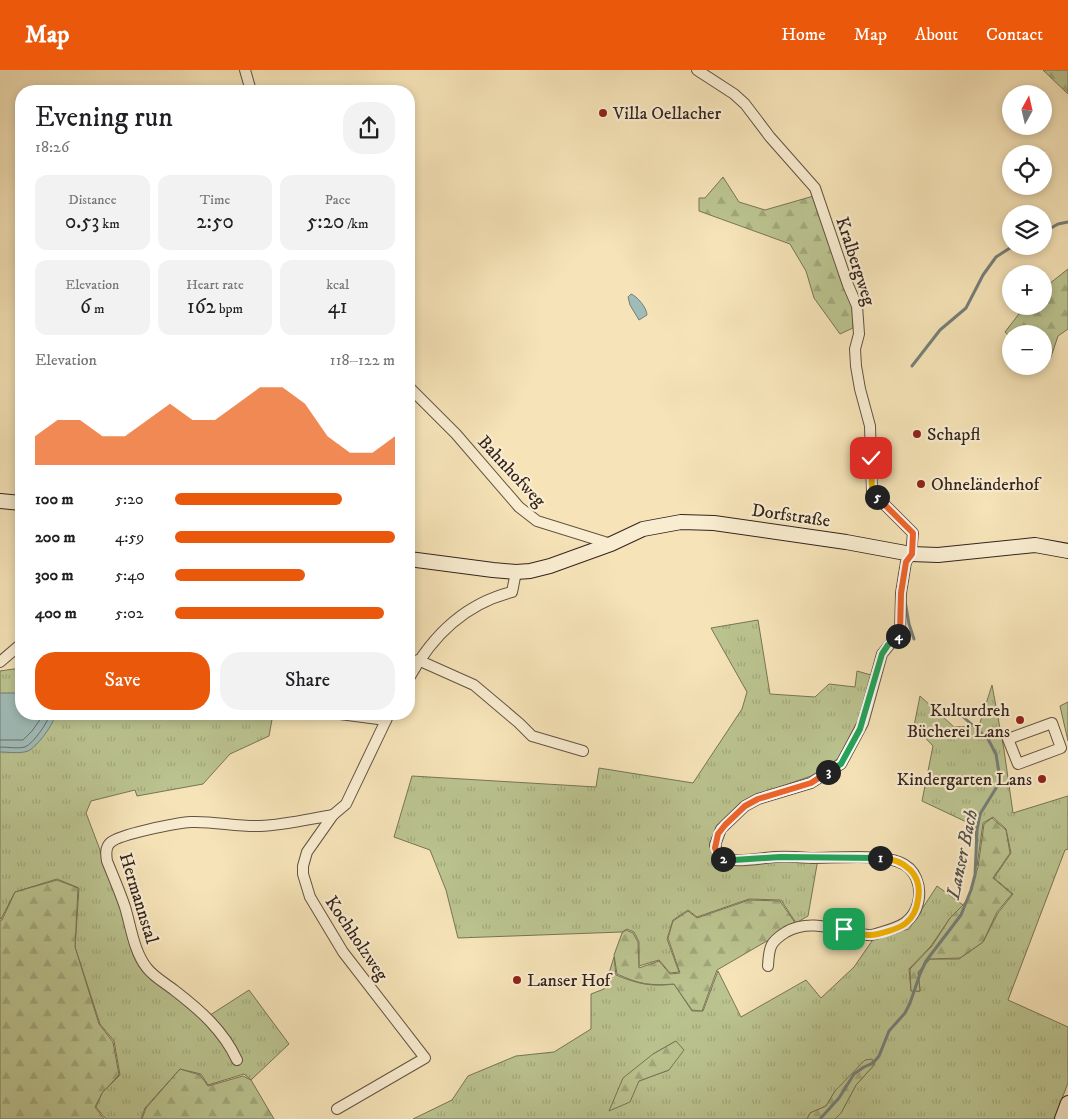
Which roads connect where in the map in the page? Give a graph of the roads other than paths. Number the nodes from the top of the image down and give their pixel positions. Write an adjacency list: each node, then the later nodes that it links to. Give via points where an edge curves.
1 (245, 70): 3 (street)
2 (697, 70): 9 (street, Kralbergweg, via 745,104 815,188 857,306 856,366 870,426 872,492 913,533)
3 (249, 85)
4 (415, 393): 7 (street, Bahnhofweg, via 528,515)
5 (0, 501): 6 (main road)
6 (15, 502)
7 (611, 544): 9 (main road, Dorfstraße, via 660,524 714,522); 11 (main road, Dorfstraße, via 550,566)
8 (1068, 550): 9 (main road, Dorfstraße, via 1035,545 938,555)
9 (912, 554): 20 (street, via 906,562 902,585 900,632 882,654 863,723 841,764 811,783 745,806 721,829 715,845 718,855 727,860 853,857 900,862 912,871 918,882 918,904 905,924 869,936 806,924 790,930 775,939 769,950)
10 (415, 559): 11 (main road, Dorfstraße)
11 (516, 572): 13 (street, via 512,592 494,596 459,616)
12 (15, 649): 14 (street)
13 (418, 660): 15 (street); 18 (street, via 474,686 532,736)
14 (0, 662)
15 (415, 666)
16 (387, 720): 19 (street, Kochholzweg, via 346,804)
17 (1052, 723): 17 (street, via 1061,748 1018,764 1008,739)
18 (583, 751)
19 (333, 815): 21 (street, Hermannstal, via 260,826 190,822 118,838 107,847 106,861 143,961 152,973 212,1022); 23 (street, Kochholzweg, via 312,842 304,859 302,874 307,889 343,952 425,1058)
20 (768, 966)
21 (237, 1060)
22 (1068, 1103): 24 (main road)
23 (337, 1109)
24 (1062, 1119)

